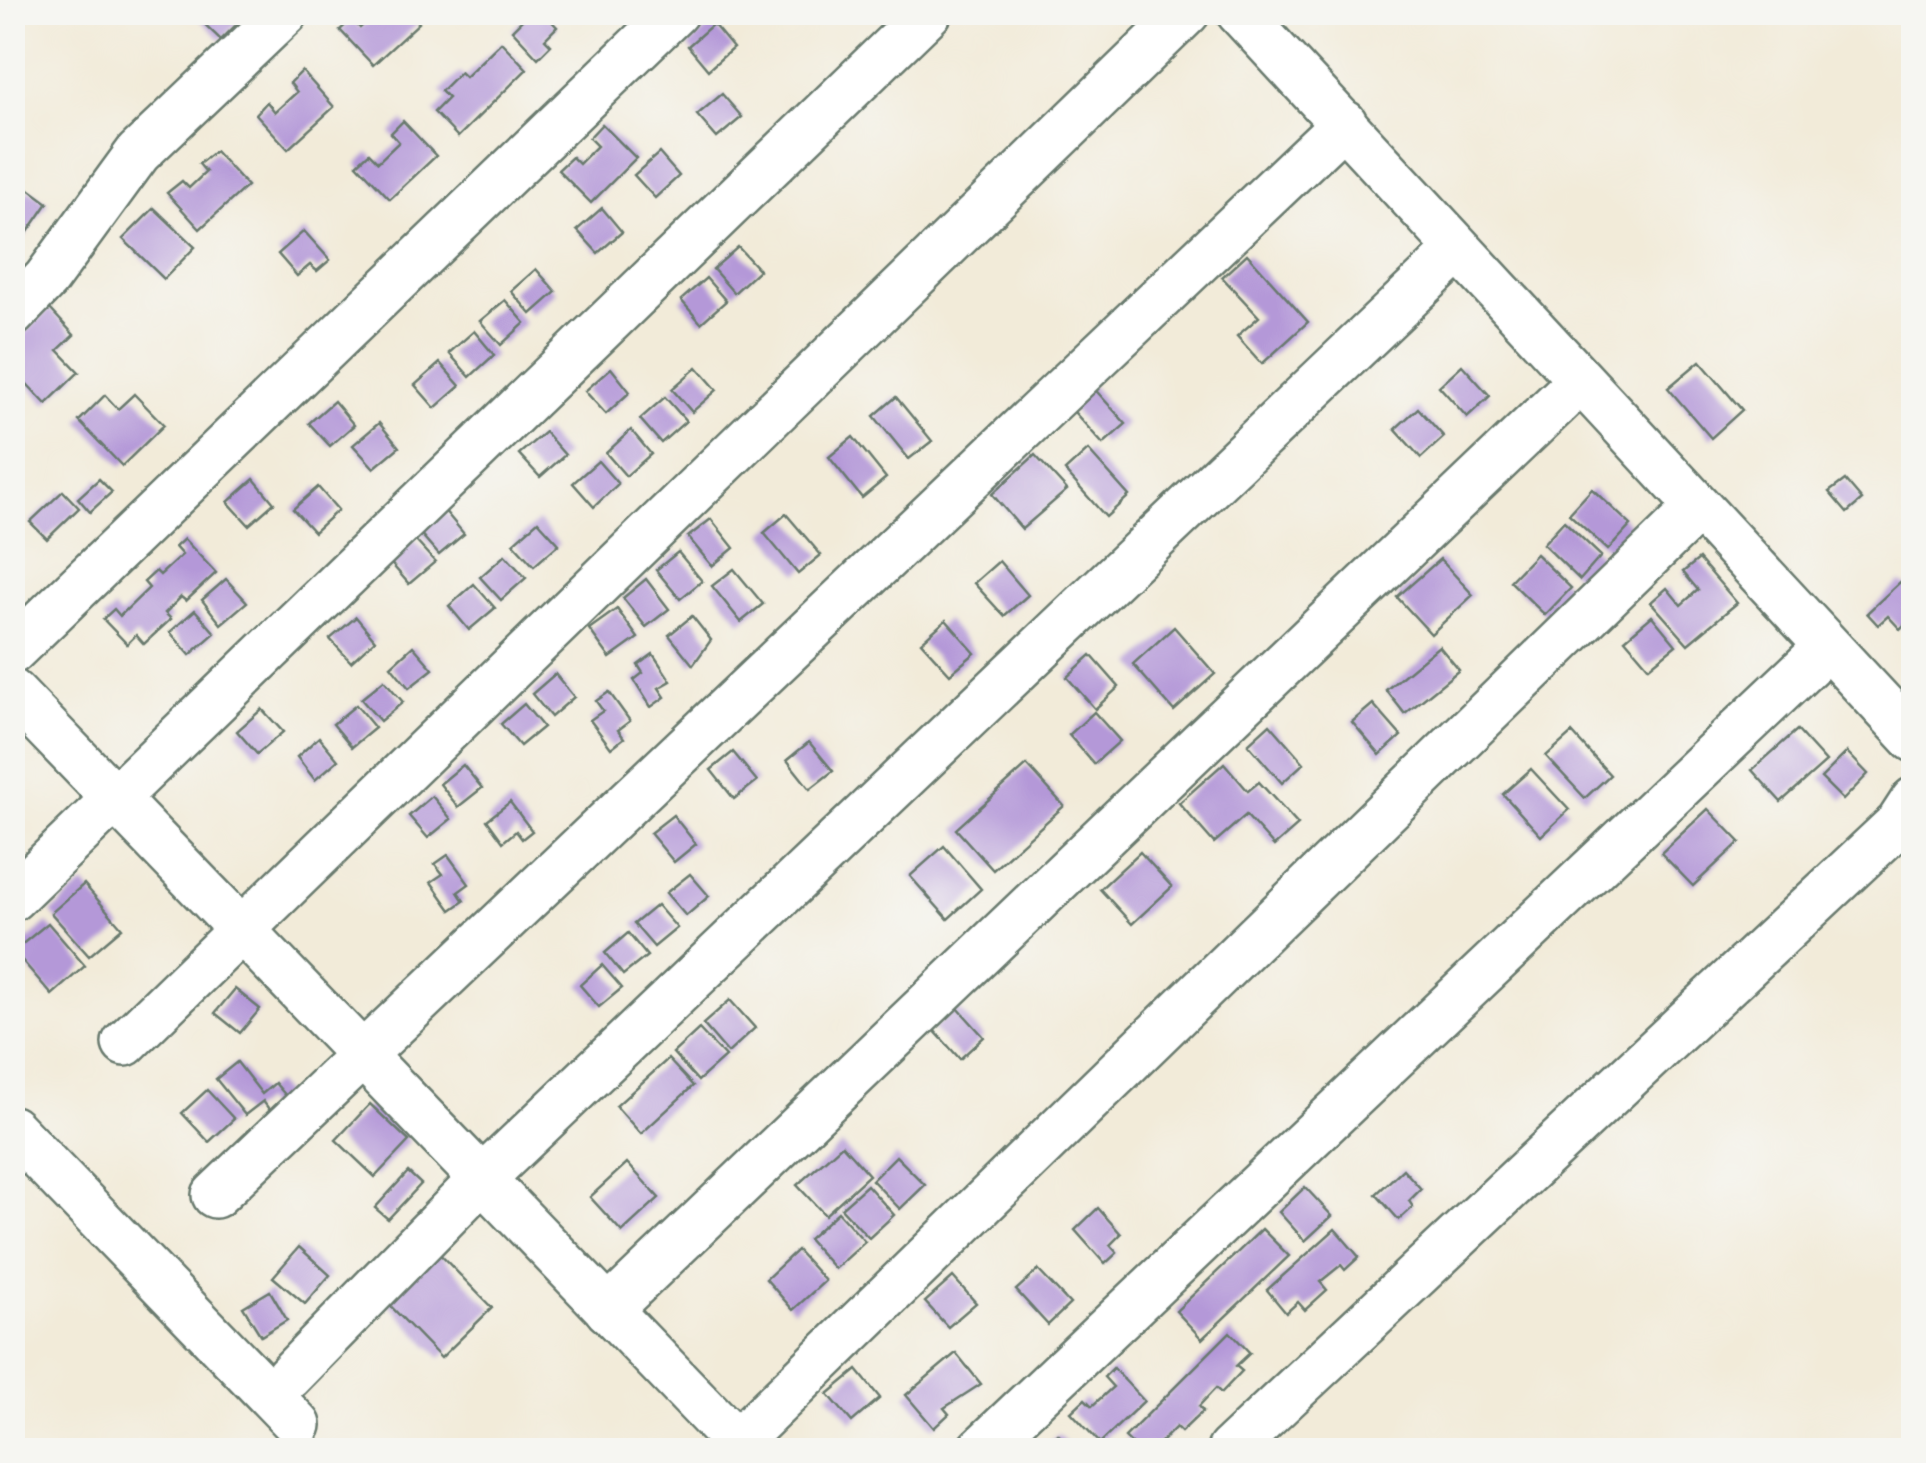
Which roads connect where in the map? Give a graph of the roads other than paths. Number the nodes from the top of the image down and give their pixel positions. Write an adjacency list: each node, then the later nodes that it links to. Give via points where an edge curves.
1 (286, 12): 8 (street, via 138,153 46,279)
2 (675, 12): 12 (street)
3 (929, 12): 15 (street)
4 (1187, 12): 18 (street)
5 (1239, 12): 6 (street)
6 (1344, 123): 7 (street); 20 (street)
7 (1458, 250): 9 (street); 22 (street)
8 (12, 314)
9 (1580, 381): 10 (street); 24 (street)
10 (1698, 508): 11 (street); 27 (street)
11 (1827, 647): 14 (street); 28 (street)
12 (12, 651)
13 (12, 692): 15 (street)
14 (1914, 739)
15 (115, 798): 17 (street); 18 (street)
16 (1914, 800): 29 (street, via 1899,824)
17 (12, 898)
18 (240, 928): 19 (street); 20 (street)
19 (125, 1043)
20 (362, 1055): 22 (street); 23 (street)
21 (12, 1130): 26 (street)
22 (482, 1179): 24 (street); 25 (street)
23 (214, 1195)
24 (608, 1310): 27 (street)
25 (288, 1377)
26 (298, 1425)
27 (740, 1446)
28 (980, 1450)
29 (1230, 1450)

